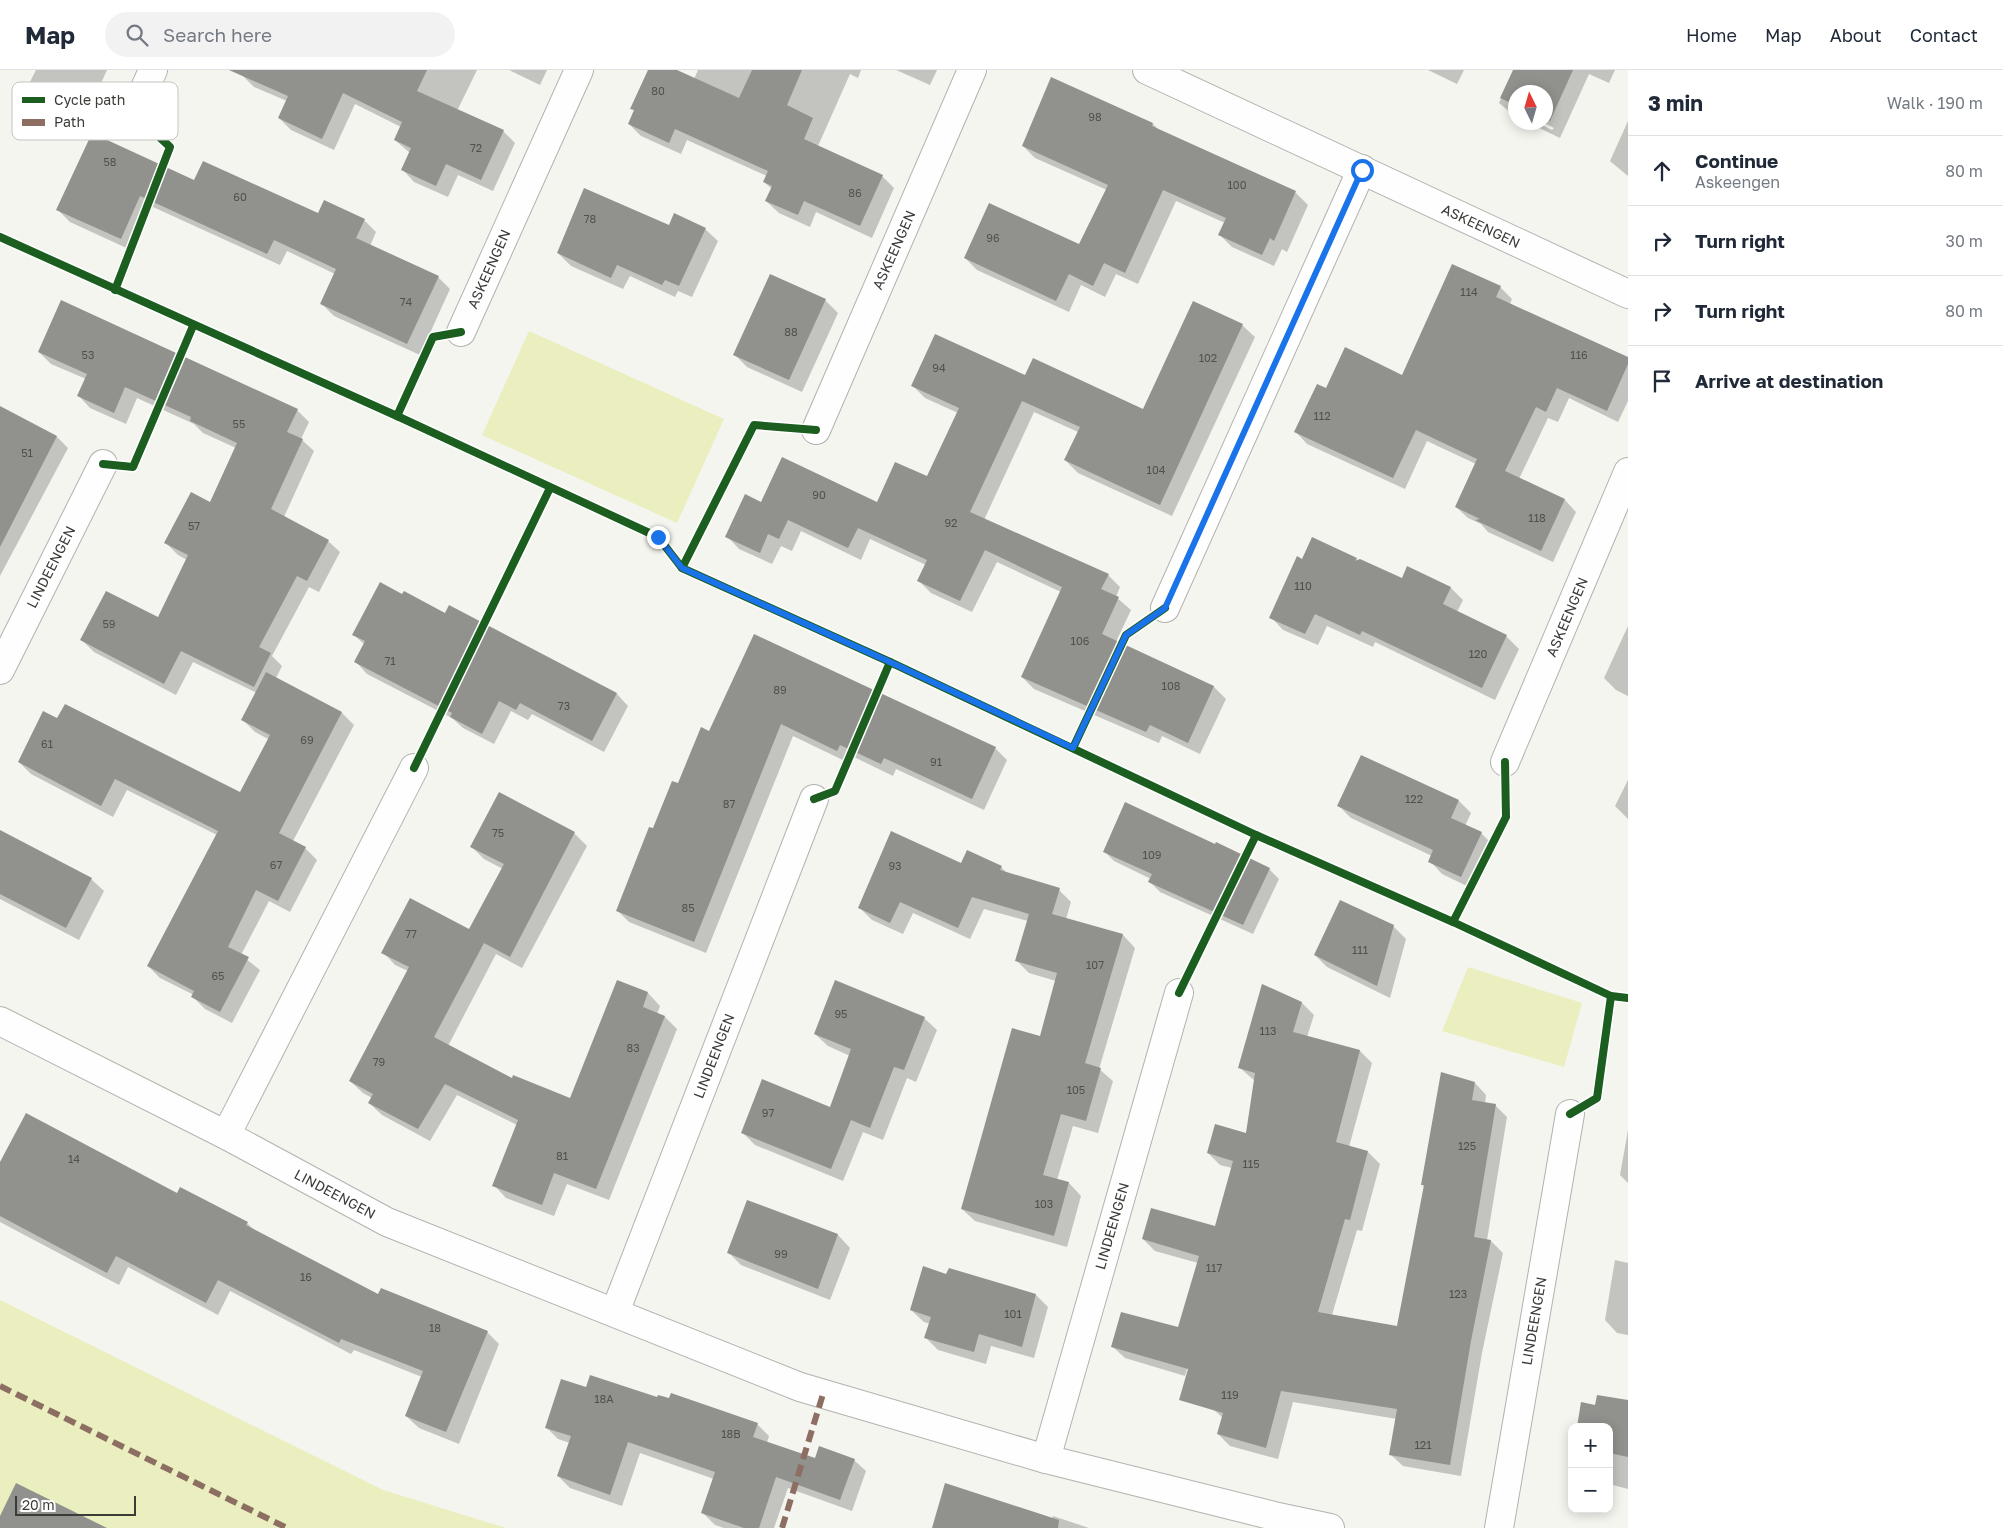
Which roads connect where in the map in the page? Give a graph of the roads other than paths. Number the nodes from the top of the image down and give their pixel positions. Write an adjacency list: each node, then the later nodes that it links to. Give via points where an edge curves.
1 (153, 70): 5 (street)
2 (579, 70): 8 (street, ASKEENGEN)
3 (972, 70): 9 (street, ASKEENGEN)
4 (1147, 70): 6 (street, ASKEENGEN)
5 (148, 82)
6 (1362, 170): 7 (street, ASKEENGEN); 12 (street)
7 (1628, 294)
8 (461, 332)
9 (816, 430)
10 (103, 464): 13 (street, LINDEENGEN)
11 (1628, 472): 14 (street, ASKEENGEN)
12 (1165, 608)
13 (0, 670)
14 (1505, 762)
15 (414, 768): 20 (street)
16 (814, 799): 21 (street, LINDEENGEN)
17 (1179, 993): 22 (street, LINDEENGEN)
18 (0, 1021): 20 (street, LINDEENGEN)
19 (1570, 1114): 24 (street, LINDEENGEN)
20 (226, 1135): 21 (street, LINDEENGEN, via 387,1222)
21 (615, 1312): 22 (street, LINDEENGEN, via 800,1387)
22 (1046, 1459): 23 (street, LINDEENGEN)
23 (1330, 1528)
24 (1498, 1528)

